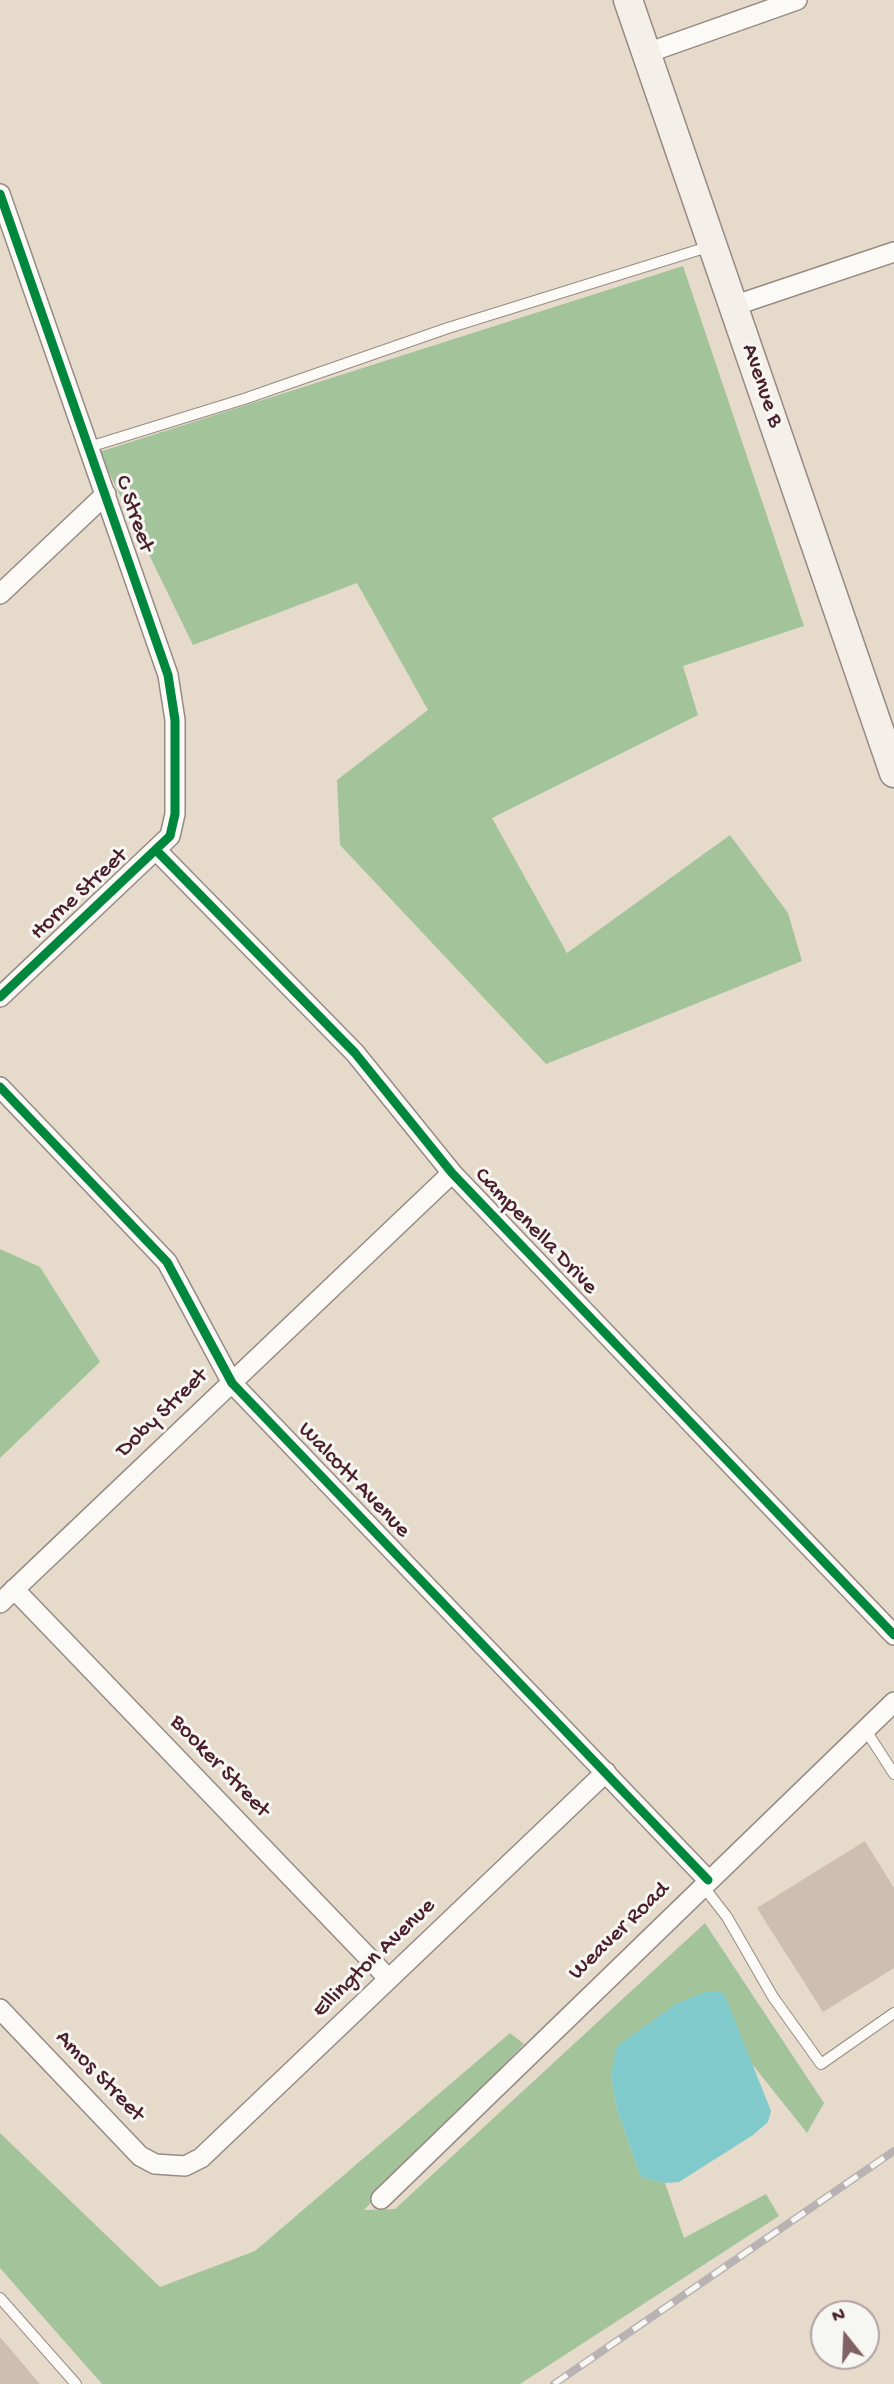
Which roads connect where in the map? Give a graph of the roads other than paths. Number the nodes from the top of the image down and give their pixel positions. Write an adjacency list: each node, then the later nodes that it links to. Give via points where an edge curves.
1 (628, 0): 3 (main road, Avenue B)
2 (797, 0): 3 (street)
3 (647, 53): 5 (main road, Avenue B)
4 (0, 194): 8 (street, C Street)
5 (713, 246): 7 (main road, Avenue B); 8 (lane)
6 (894, 252): 7 (street)
7 (733, 306): 11 (main road, Avenue B)
8 (89, 447): 9 (street, C Street)
9 (106, 494): 10 (street); 12 (street, C Street, via 168,675 173,709 175,814 170,836)
10 (0, 594)
11 (894, 773)
12 (156, 850): 13 (street, Horne Street); 15 (street, Campenella Drive, via 355,1053)
13 (0, 997)
14 (0, 1087): 16 (street, Walcott Avenue, via 167,1262)
15 (452, 1173): 16 (street, Doby Street); 18 (street, Campenella Drive)
16 (232, 1383): 17 (street, Doby Street); 21 (street, Walcott Avenue)
17 (7, 1596): 24 (street, Booker Street)
18 (894, 1635)
19 (894, 1702): 20 (street, Weaver Road)
20 (865, 1730): 22 (lane); 23 (street, Weaver Road)
21 (606, 1772): 23 (street, Walcott Avenue); 24 (street, Ellington Avenue)
22 (894, 1774)
23 (705, 1883): 26 (lane, via 773,1997 821,2064); 28 (street, Weaver Road)
24 (389, 1979): 27 (street, Ellington Avenue, via 201,2158)
25 (0, 2009): 27 (street, Amos Street, via 140,2155)
26 (894, 2014)
27 (171, 2167)
28 (381, 2199)
29 (0, 2298): 30 (lane)
30 (76, 2384)

